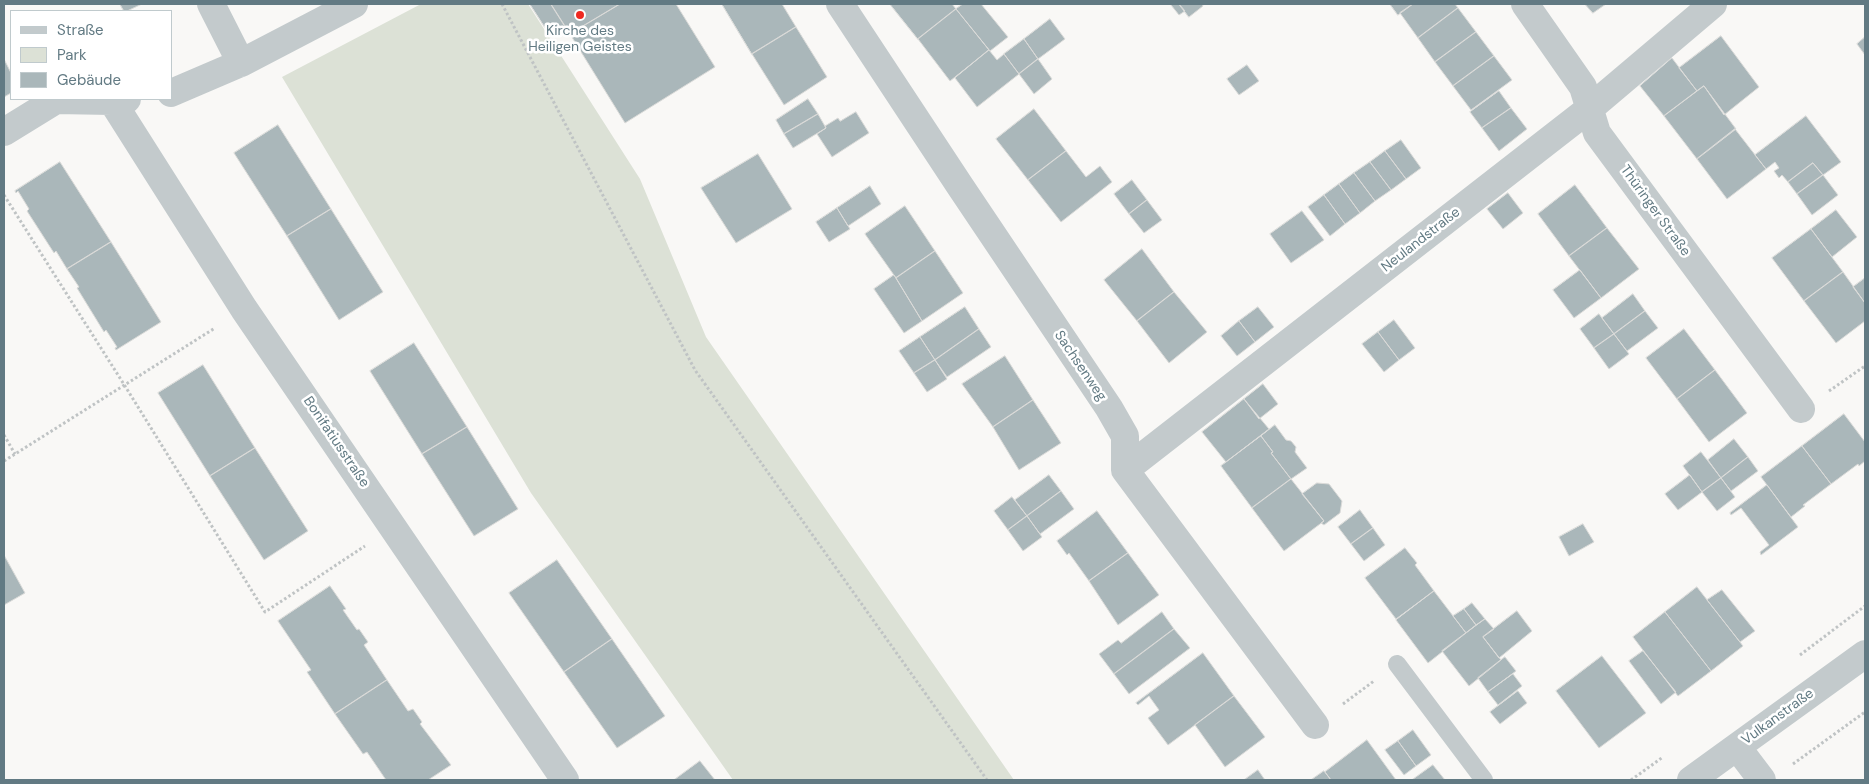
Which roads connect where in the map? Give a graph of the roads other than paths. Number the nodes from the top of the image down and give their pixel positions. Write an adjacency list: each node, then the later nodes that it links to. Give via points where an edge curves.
1 (211, 4): 6 (street)
2 (354, 4): 6 (street)
3 (840, 4): 12 (street, Sachsenweg, via 1109,408 1125,436)
4 (1525, 4): 9 (street, Thüringer Straße, via 1583,87)
5 (1713, 4): 9 (street, Neulandstraße)
6 (241, 63): 7 (street)
7 (172, 93)
8 (119, 100): 10 (street, via 56,100); 17 (street, Bonifatiusstraße, via 244,309)
9 (1589, 109): 11 (street, Thüringer Straße, via 1597,133); 12 (street, Neulandstraße)
10 (4, 132)
11 (1801, 409)
12 (1125, 470): 15 (street)
13 (1865, 654): 16 (street, Vulkanstraße)
14 (1397, 664): 18 (lane)
15 (1315, 725)
16 (1737, 747): 19 (street, Vulkanstraße); 20 (street)
17 (565, 780)
18 (1484, 780)
19 (1691, 780)
20 (1762, 780)

